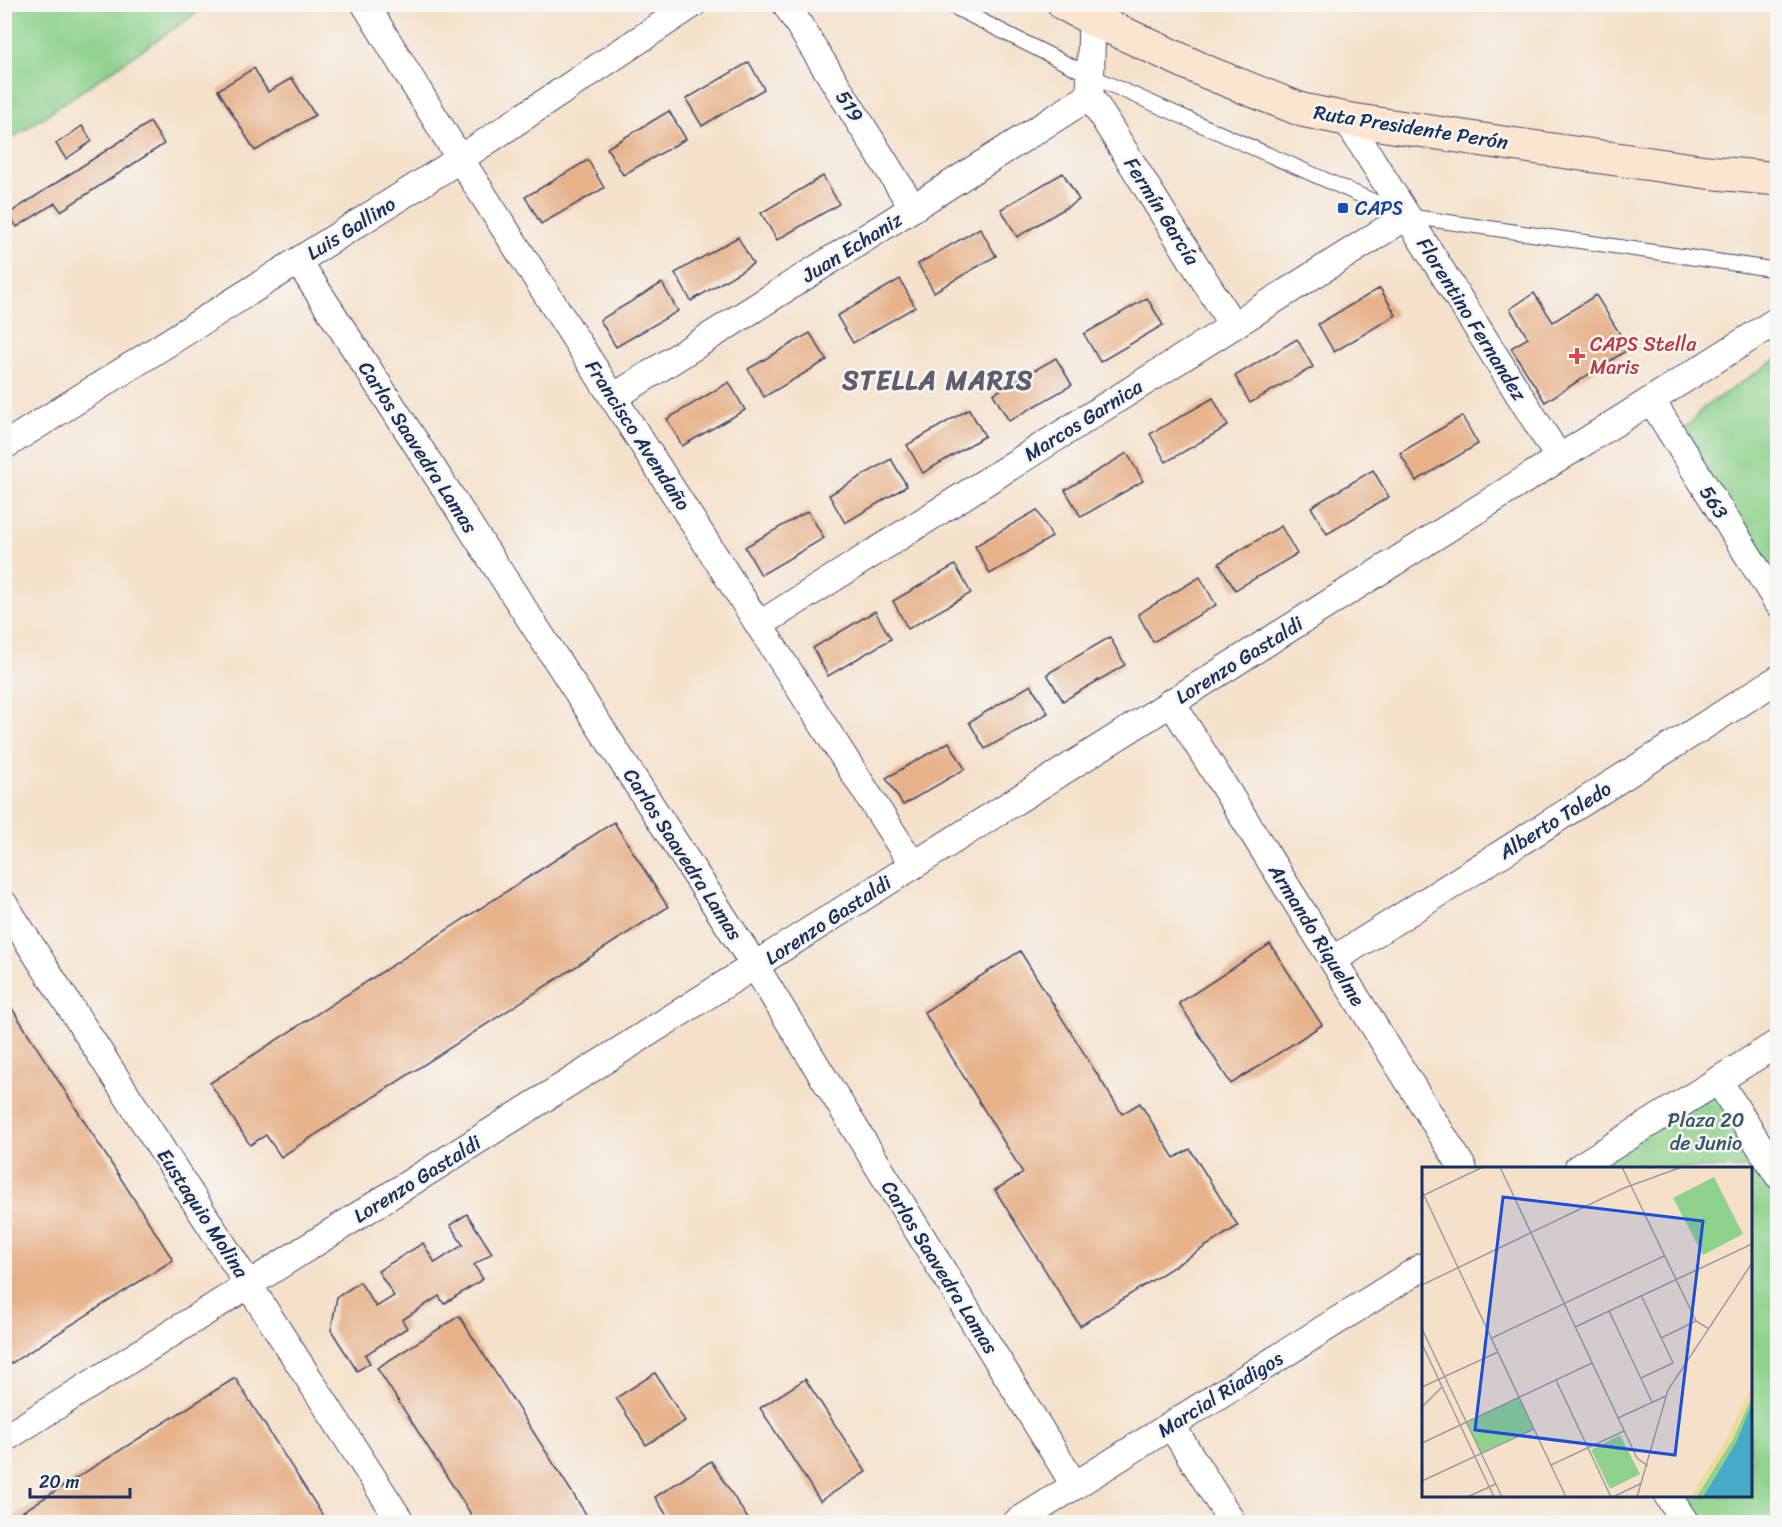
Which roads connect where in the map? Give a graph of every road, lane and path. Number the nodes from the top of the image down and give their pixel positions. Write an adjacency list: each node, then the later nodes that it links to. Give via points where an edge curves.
1 (365, 4): 8 (street, Francisco Avendaño)
2 (693, 4): 8 (street, Luis Gallino)
3 (786, 4): 10 (street, 519)
4 (948, 4): 6 (lane)
5 (1078, 12): 6 (street); 7 (main road, Ruta Presidente Perón, via 1291,106)
6 (1091, 86): 10 (street, Juan Echaniz); 11 (lane); 15 (street, Fermín García)
7 (1346, 119): 9 (main road, Ruta Presidente Perón, via 1707,172); 11 (street, Florentino Fernandez)
8 (460, 159): 12 (street, Luis Gallino); 16 (street, Francisco Avendaño)
9 (1778, 178)
10 (913, 208): 16 (street, Juan Echaniz)
11 (1407, 216): 13 (lane); 15 (street, Marcos Garnica); 19 (street, Florentino Fernandez)
12 (298, 261): 18 (street, Luis Gallino); 27 (street, Carlos Saavedra Lamas)
13 (1778, 270)
14 (1778, 320): 17 (street, Lorenzo Gastaldi)
15 (1233, 326): 21 (street, Marcos Garnica)
16 (614, 397): 21 (street, Francisco Avendaño)
17 (1651, 400): 19 (street, Lorenzo Gastaldi); 20 (street, 563)
18 (4, 446)
19 (1559, 458): 23 (street, Lorenzo Gastaldi)
20 (1778, 603)
21 (759, 624): 24 (street, Francisco Avendaño)
22 (1778, 680): 26 (street, Alberto Toledo)
23 (1172, 702): 24 (street, Lorenzo Gastaldi); 26 (street, Armando Riquelme)
24 (913, 865): 27 (street, Lorenzo Gastaldi)
25 (4, 904): 34 (street, Eustaquio Molina)
26 (1333, 960): 30 (street, Armando Riquelme)
27 (755, 966): 34 (street, Lorenzo Gastaldi); 37 (street, Carlos Saavedra Lamas)
28 (1778, 1043): 29 (street)
29 (1718, 1080): 31 (street); 32 (street)
30 (1462, 1167)
31 (1580, 1167)
32 (1778, 1175)
33 (1422, 1267): 35 (street, Marcial Riadigos)
34 (249, 1285): 36 (street, Lorenzo Gastaldi); 39 (street, Eustaquio Molina)
35 (1171, 1425): 37 (street, Marcial Riadigos); 41 (street)
36 (4, 1439)
37 (1075, 1486): 40 (street, Marcial Riadigos)
38 (1669, 1497): 42 (street)
39 (401, 1522)
40 (1017, 1522)
41 (1232, 1522)
42 (1685, 1522)

